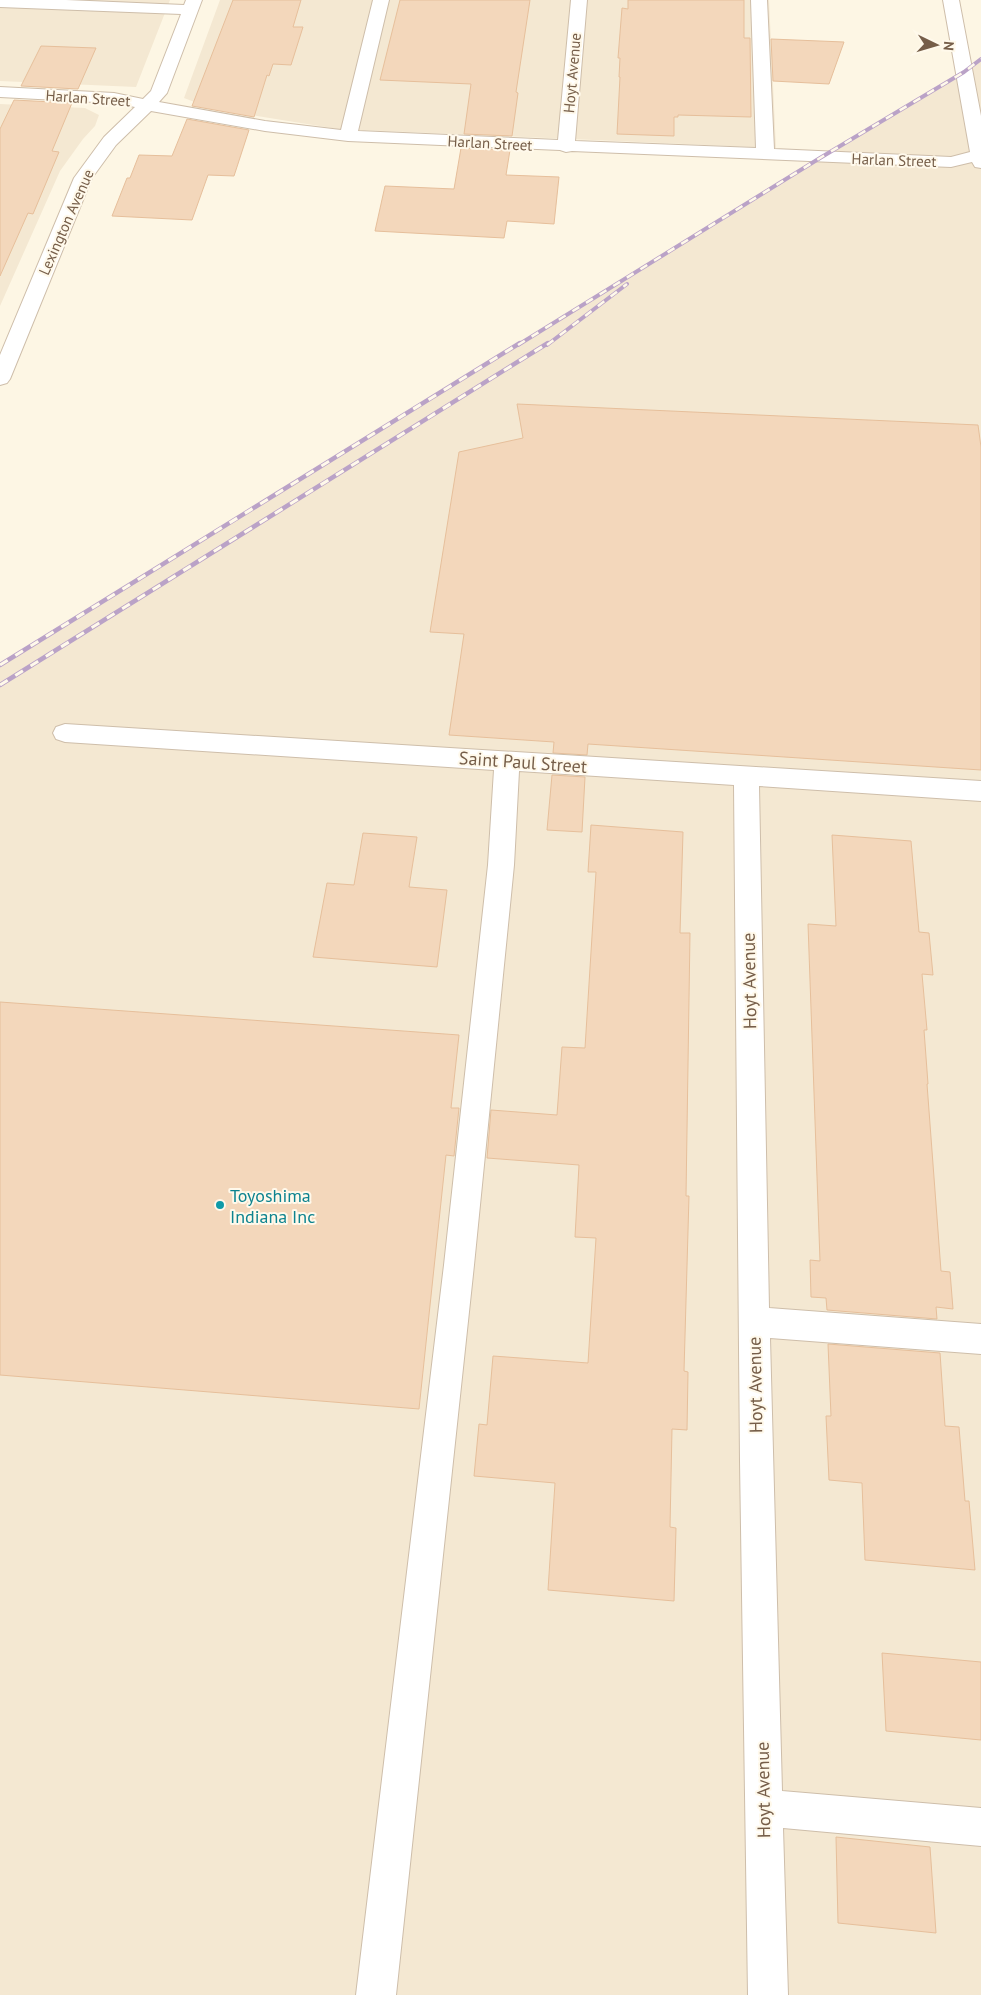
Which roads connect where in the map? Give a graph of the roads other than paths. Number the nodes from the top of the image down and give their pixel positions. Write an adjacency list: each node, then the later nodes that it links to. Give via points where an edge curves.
1 (381, 0): 9 (street)
2 (579, 0): 10 (street, Hoyt Avenue)
3 (759, 0): 11 (street)
4 (951, 0): 12 (street)
5 (0, 2): 6 (street)
6 (192, 5): 8 (street, Lexington Avenue, via 166,78 159,93)
7 (0, 92): 8 (street, Harlan Street, via 105,97)
8 (148, 104): 9 (street, Harlan Street, via 265,126); 13 (street, Lexington Avenue, via 110,141 83,178)
9 (348, 136): 10 (street, Harlan Street)
10 (566, 147): 11 (street, Harlan Street)
11 (765, 155): 12 (street, Harlan Street, via 951,162)
12 (980, 157)
13 (0, 379)
14 (65, 733): 15 (street, Saint Paul Street)
15 (507, 761): 16 (street, Saint Paul Street); 22 (street, via 501,865 462,1236)
16 (746, 776): 17 (street, Saint Paul Street); 18 (street, Hoyt Avenue)
17 (981, 791)
18 (754, 1322): 19 (street); 20 (street, Hoyt Avenue)
19 (981, 1339)
20 (764, 1808): 21 (street); 23 (street, Hoyt Avenue)
21 (981, 1827)
22 (376, 1995)
23 (768, 1995)

